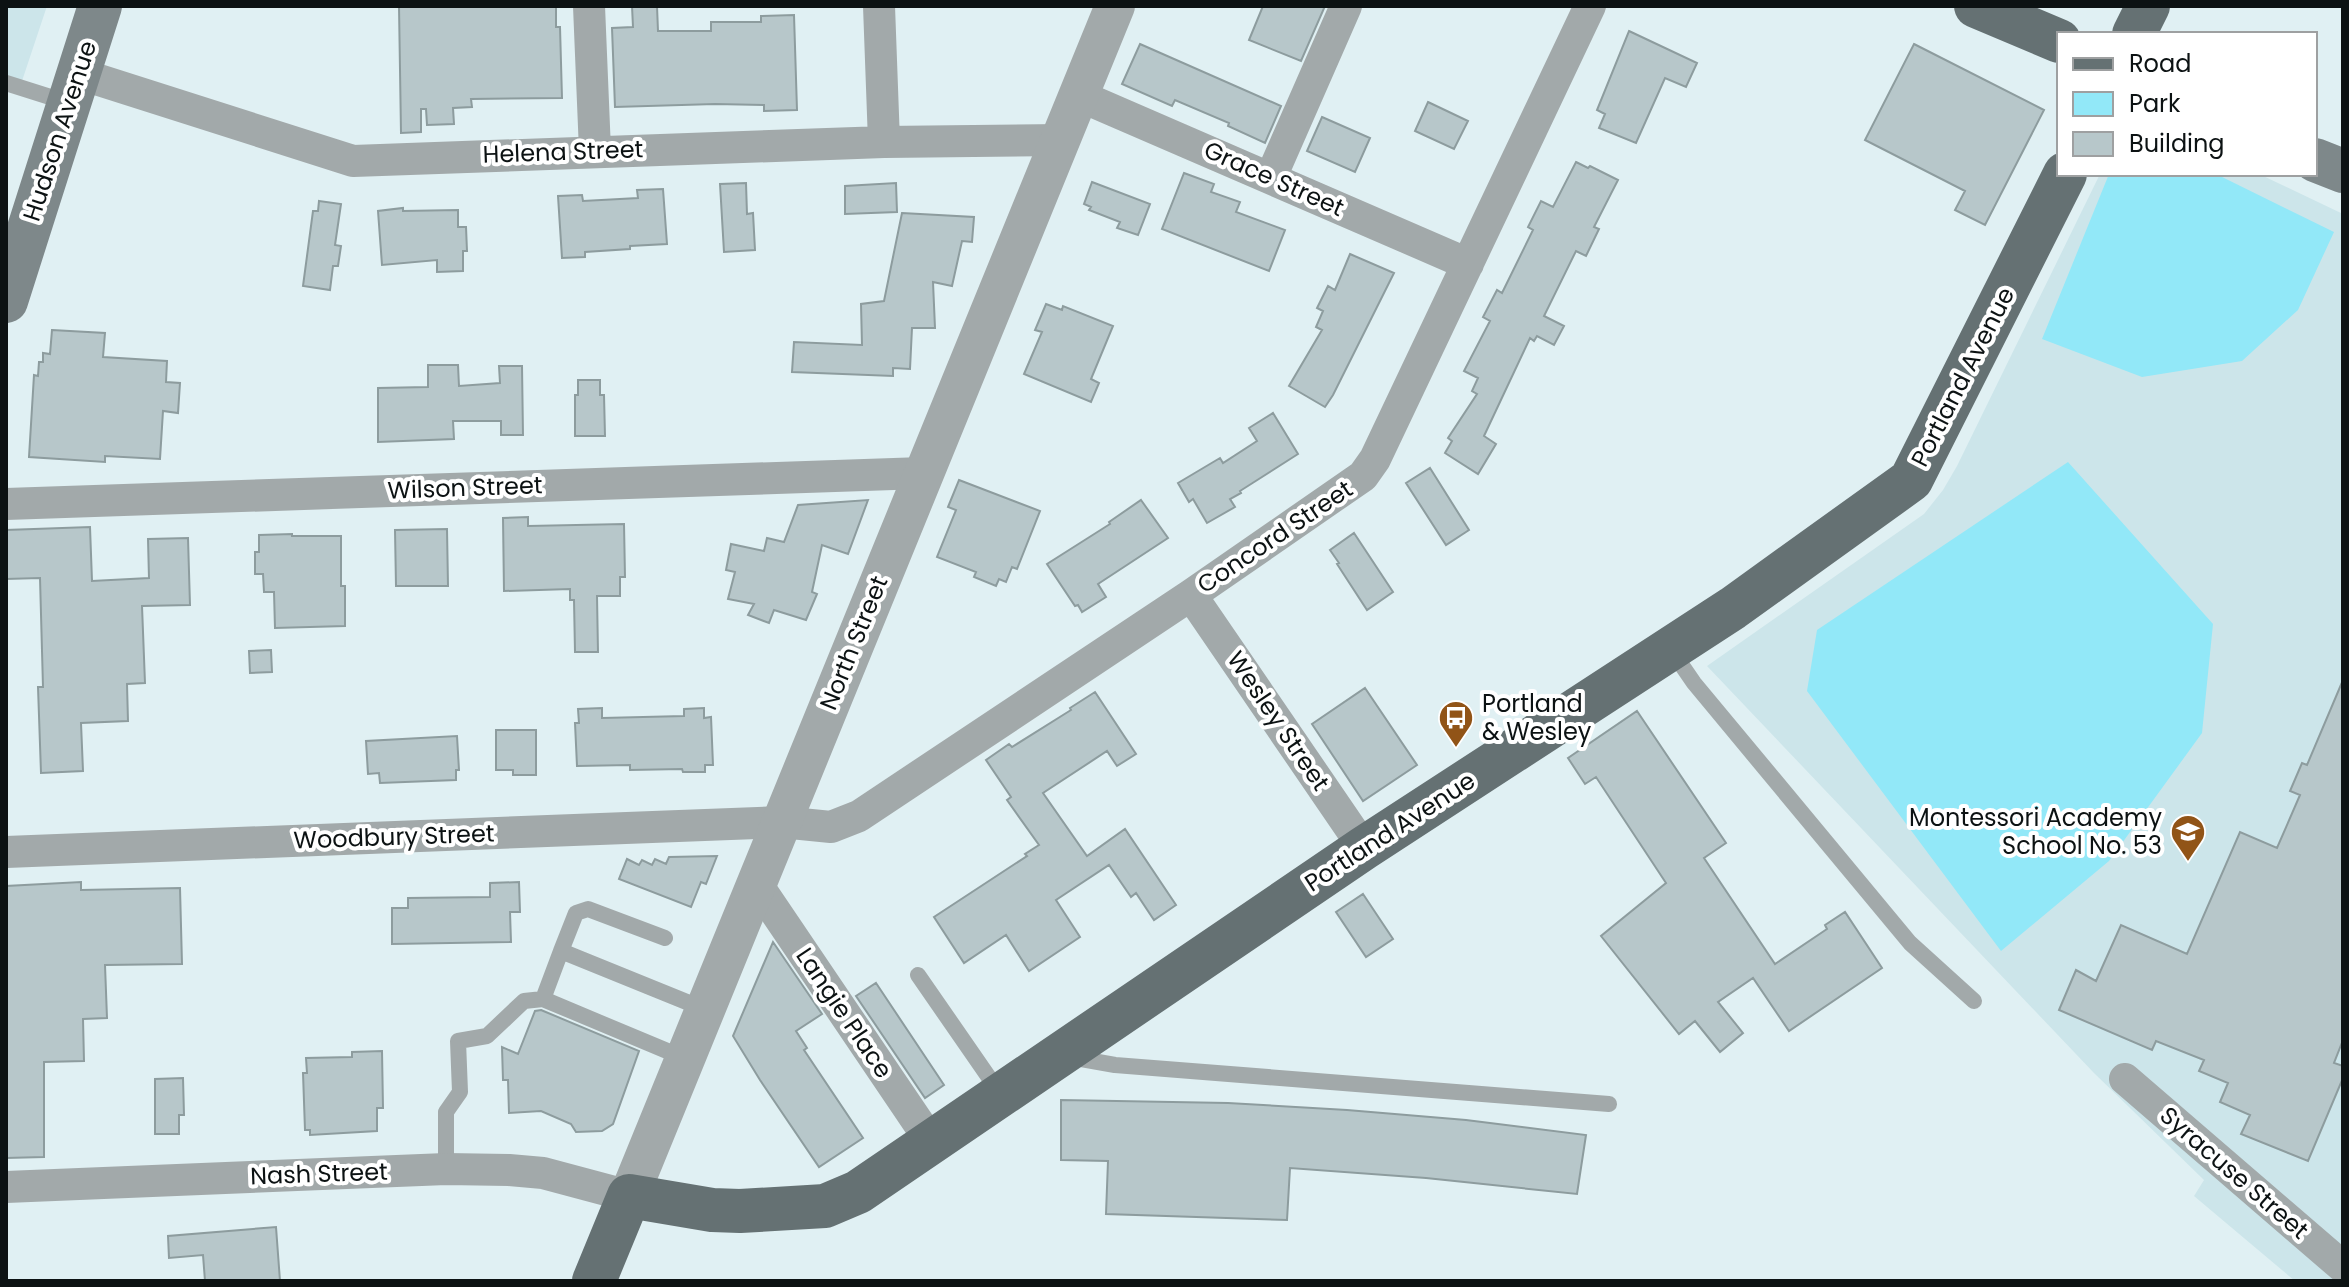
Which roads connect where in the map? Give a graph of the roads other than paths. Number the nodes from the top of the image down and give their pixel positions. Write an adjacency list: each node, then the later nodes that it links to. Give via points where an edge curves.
1 (100, 6): 12 (main road, Hudson Avenue)
2 (589, 6): 16 (street)
3 (879, 6): 15 (street)
4 (1115, 6): 13 (street, North Street)
5 (1346, 6): 20 (street)
6 (1590, 6): 21 (street, Concord Street)
7 (1976, 6): 10 (main road)
8 (2148, 6): 9 (main road)
9 (2135, 32)
10 (2057, 40)
11 (6, 83): 12 (lane)
12 (72, 88): 16 (street, Helena Street, via 353,161); 22 (main road, Hudson Avenue)
13 (1080, 96): 14 (street, North Street); 20 (street, Grace Street)
14 (1062, 140): 15 (street, Helena Street); 23 (street, North Street)
15 (884, 142): 16 (street, Helena Street)
16 (595, 151)
17 (2317, 161): 18 (main road)
18 (2343, 171)
19 (2064, 176): 26 (main road, Portland Avenue, via 1911,480)
20 (1271, 177): 21 (street, Grace Street)
21 (1468, 264): 25 (street, Concord Street, via 1363,476)
22 (6, 301)
23 (923, 473): 24 (street, Wilson Street); 27 (street, North Street)
24 (6, 504)
25 (1191, 595): 27 (street, Concord Street, via 859,816 831,827); 28 (street, Wesley Street)
26 (1671, 649): 28 (main road, Portland Avenue); 35 (lane, via 1910,943)
27 (781, 822): 29 (street, Woodbury Street); 30 (street, North Street)
28 (1364, 848): 37 (main road, Portland Avenue)
29 (6, 852)
30 (756, 883): 36 (street, North Street); 42 (street, Langie Place)
31 (665, 938): 32 (lane, via 588,909 576,913)
32 (561, 951): 34 (lane); 36 (lane)
33 (918, 975): 40 (lane)
34 (543, 999): 38 (lane); 43 (lane, via 524,1001 487,1036 458,1041 460,1092 446,1112)
35 (1974, 1001)
36 (706, 1010): 38 (street, North Street)
37 (1061, 1055): 40 (main road, Portland Avenue); 41 (lane, via 1115,1065)
38 (686, 1059): 45 (street, North Street)
39 (2125, 1079): 46 (street, Syracuse Street)
40 (1001, 1095): 42 (main road, Portland Avenue)
41 (1609, 1104)
42 (932, 1143): 45 (main road, Portland Avenue, via 858,1192 825,1206 712,1210)
43 (446, 1169): 44 (street, Nash Street); 45 (street, Nash Street, via 543,1173)
44 (6, 1187)
45 (629, 1196): 47 (main road, North Street)
46 (2343, 1267)
47 (594, 1281)

